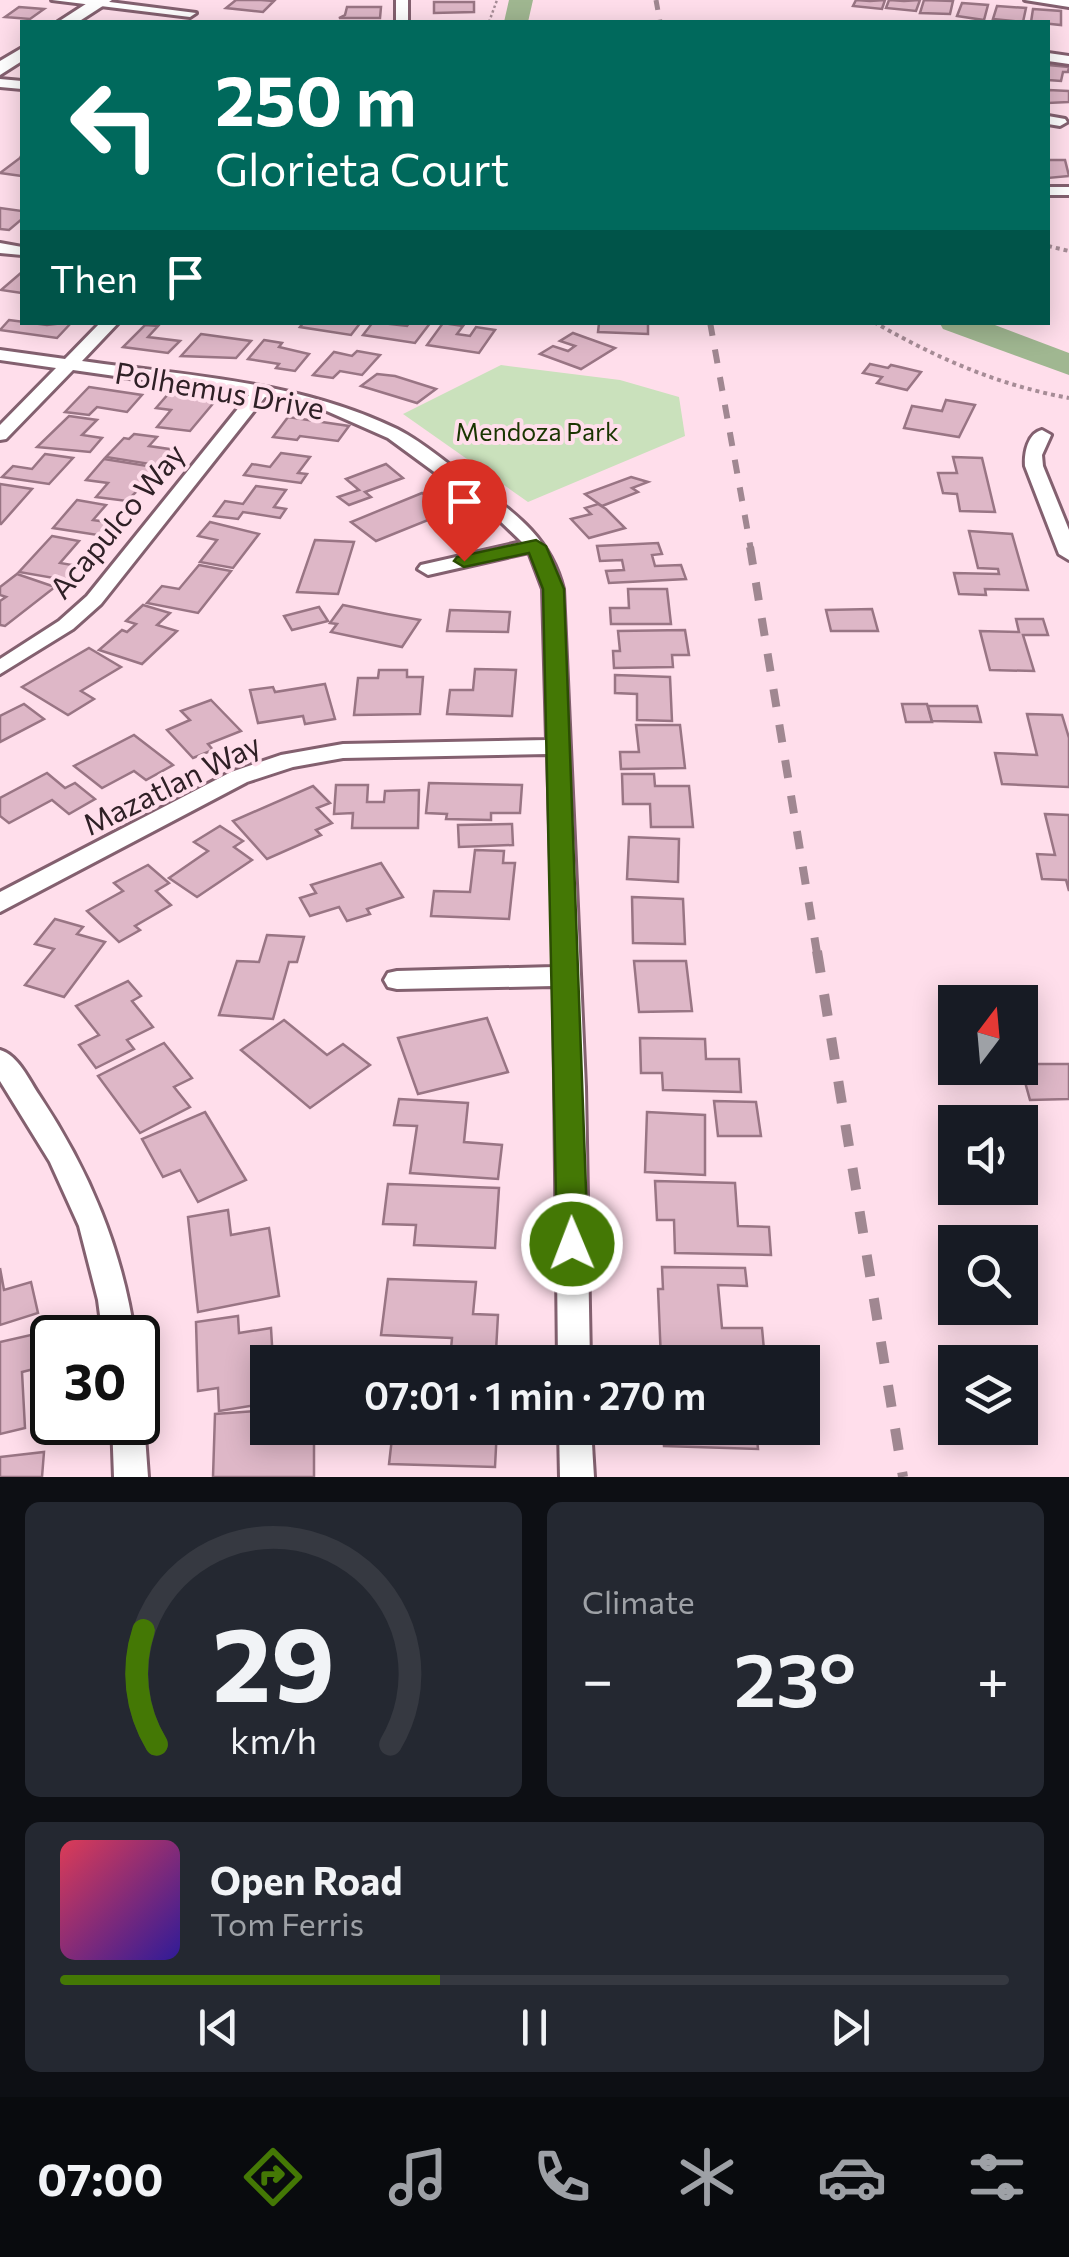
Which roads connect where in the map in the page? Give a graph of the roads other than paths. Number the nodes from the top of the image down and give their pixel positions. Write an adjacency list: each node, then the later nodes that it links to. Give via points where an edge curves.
1 (58, 0): 3 (street)
2 (1032, 0): 4 (street)
3 (98, 1): 5 (main road); 6 (street, via 194,10)
4 (1069, 3)
5 (70, 20)
6 (181, 20)
7 (20, 55): 8 (main road)
8 (0, 70)
9 (108, 325): 11 (street)
10 (0, 355): 11 (street, Polhemus Drive)
11 (69, 365): 12 (street, Polhemus Drive); 13 (street)
12 (261, 392): 15 (street, Polhemus Drive, via 325,404 379,426 504,514); 18 (street, Acapulco Way, via 94,600)
13 (0, 435)
14 (1042, 435): 16 (street, via 1034,466)
15 (536, 546): 17 (street); 19 (street, Polhemus Drive, via 554,589)
16 (1069, 554)
17 (428, 569)
18 (0, 668)
19 (559, 747): 20 (street, Mazatlan Way, via 343,750 289,760 239,776); 21 (street, Polhemus Drive)
20 (0, 904)
21 (567, 976): 22 (street); 25 (street, Polhemus Drive)
22 (397, 980)
23 (0, 1060): 24 (street, via 97,1228)
24 (116, 1315)
25 (574, 1345)
26 (129, 1445): 28 (street)
27 (575, 1445): 29 (street)
28 (131, 1477)
29 (576, 1477)

